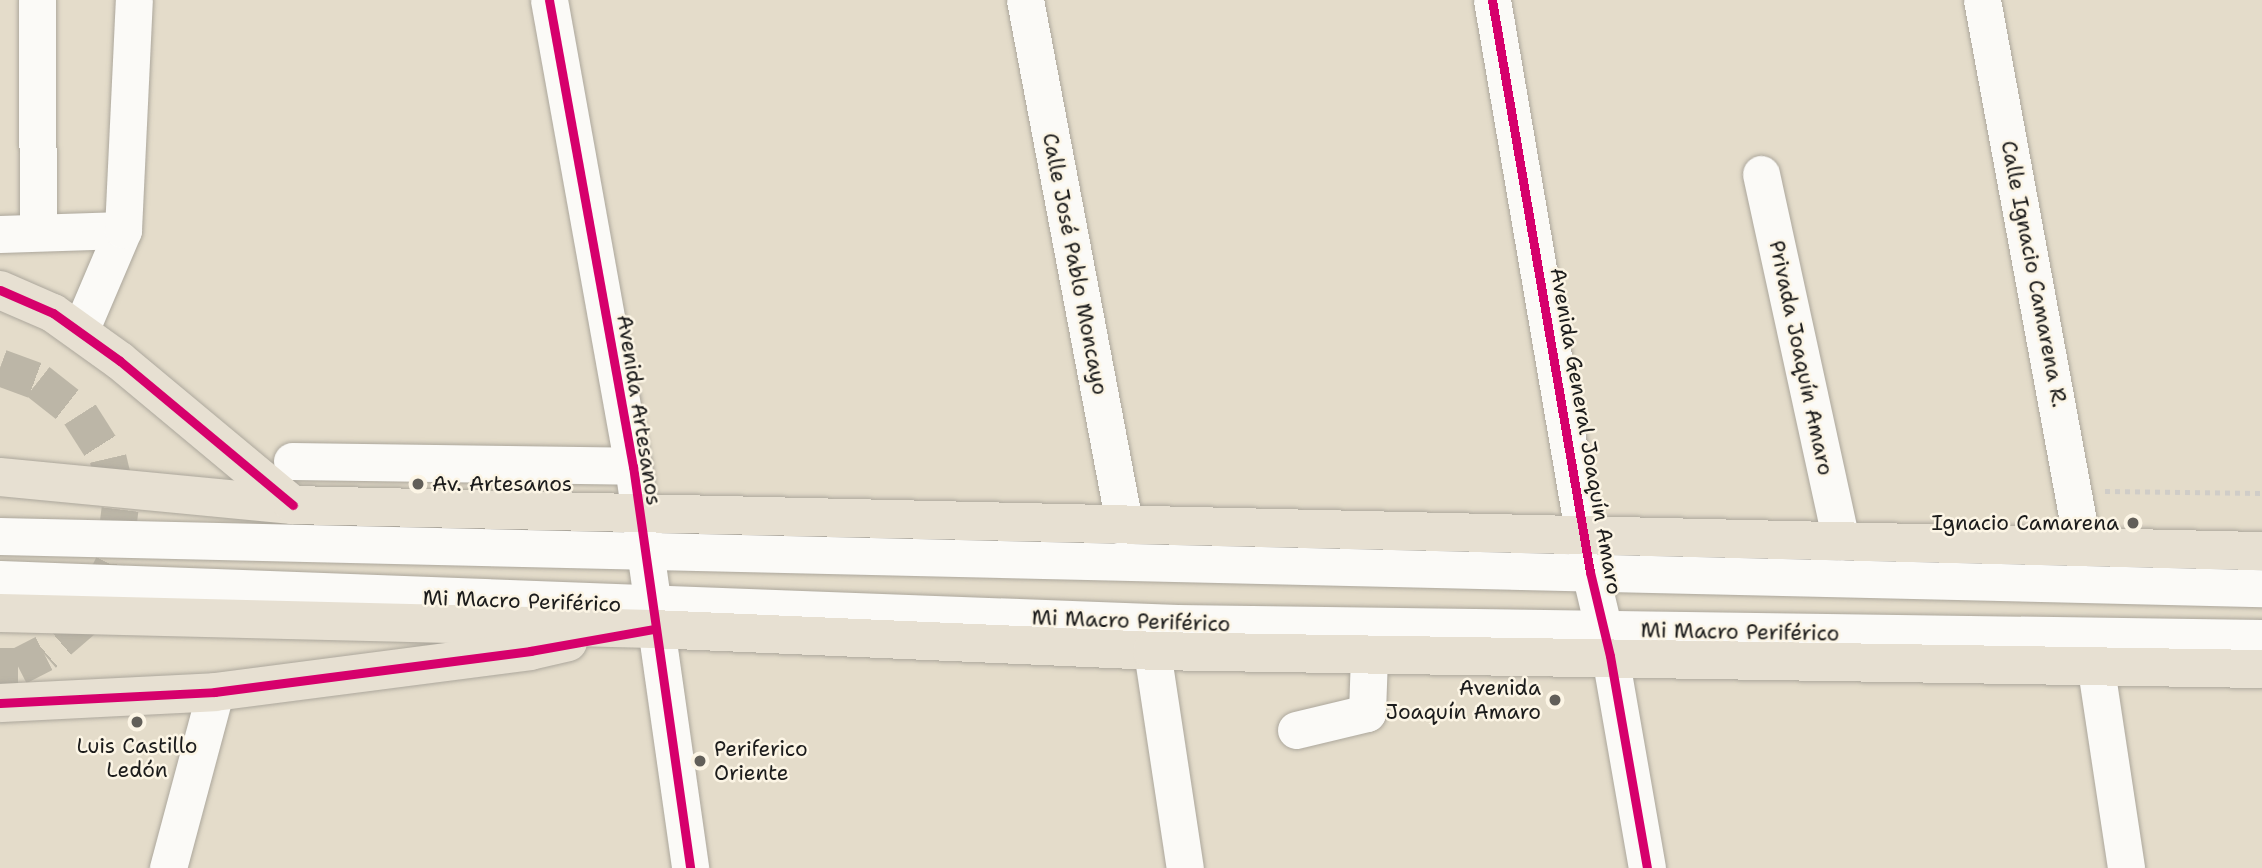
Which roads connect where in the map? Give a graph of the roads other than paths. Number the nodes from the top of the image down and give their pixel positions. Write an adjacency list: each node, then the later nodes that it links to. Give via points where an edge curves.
1 (37, 0): 9 (street)
2 (134, 0): 8 (street)
3 (549, 0): 14 (street, Avenida Artesanos)
4 (1025, 0): 17 (street, Calle José Pablo Moncayo)
5 (1492, 0): 23 (street, Avenida General Joaquín Amaro)
6 (1982, 0): 21 (street, Calle Ignacio Camarena R.)
7 (1761, 174): 20 (street, Privada Joaquín Amaro)
8 (123, 230): 9 (street); 12 (street)
9 (38, 232): 10 (street)
10 (0, 234)
11 (0, 290): 12 (highway, via 53,313)
12 (80, 331): 16 (highway)
13 (292, 461): 14 (street)
14 (633, 466): 18 (street, Avenida Artesanos)
15 (0, 477): 16 (highway)
16 (293, 505): 18 (highway)
17 (1125, 528): 18 (highway); 23 (highway)
18 (640, 531): 19 (street); 23 (street); 28 (street, Avenida Artesanos)
19 (0, 536)
20 (1841, 541): 21 (highway); 23 (highway)
21 (2083, 548): 22 (highway)
22 (2262, 551)
23 (1589, 554): 25 (street); 29 (street, Avenida General Joaquín Amaro)
24 (0, 579): 28 (street, Mi Macro Periférico)
25 (2017, 583): 26 (street); 29 (street, via 1970,610 1927,619)
26 (2262, 588)
27 (0, 613): 28 (highway)
28 (652, 618): 29 (street, Mi Macro Periférico, via 1177,623 1263,600); 31 (highway); 35 (highway, via 530,651); 39 (street, Avenida Artesanos)
29 (1606, 633): 30 (street, Mi Macro Periférico); 32 (highway); 33 (highway); 41 (street, Avenida General Joaquín Amaro)
30 (2262, 638)
31 (1152, 651): 32 (highway); 40 (street)
32 (1369, 656): 37 (street, via 1367,713)
33 (2096, 670): 34 (highway); 42 (street)
34 (2262, 670)
35 (215, 692): 36 (highway); 38 (street)
36 (0, 703)
37 (1296, 730)
38 (168, 868)
39 (690, 868)
40 (1185, 868)
41 (1647, 868)
42 (2126, 868)

